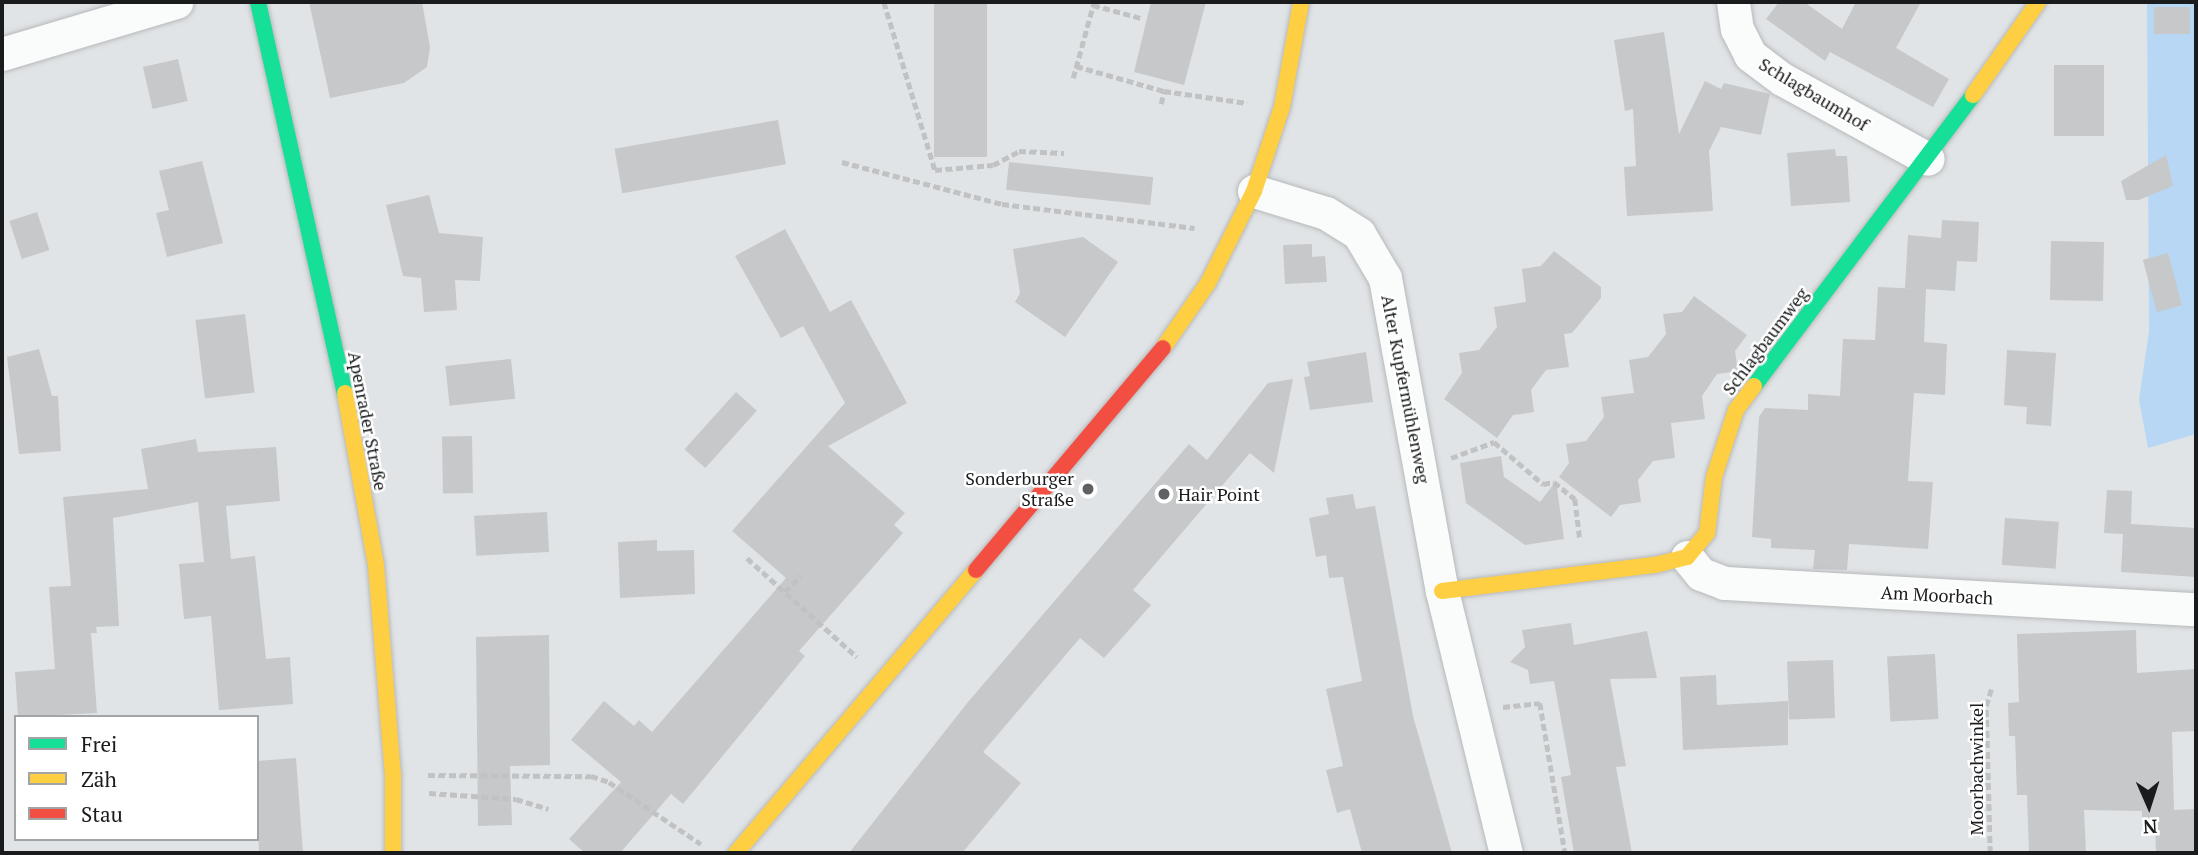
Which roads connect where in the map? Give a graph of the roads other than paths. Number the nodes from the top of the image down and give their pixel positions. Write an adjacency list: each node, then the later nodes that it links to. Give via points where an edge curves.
1 (176, 2): 6 (street)
2 (258, 2): 12 (street, Apenrader Straße, via 347,402 376,565 392,762)
3 (1301, 2): 8 (street, via 1282,107)
4 (1732, 2): 7 (street, Schlagbaumhof, via 1737,29 1750,55 1782,79)
5 (2038, 2): 7 (street, Schlagbaumweg)
6 (2, 54)
7 (1928, 159): 9 (street, Schlagbaumweg, via 1736,410 1714,477 1707,533)
8 (1254, 191): 10 (street, Alter Kupfermühlenweg, via 1325,213 1359,234 1385,278); 13 (street, via 1208,283 1161,352)
9 (1687, 557): 10 (street); 11 (street, Am Moorbach, via 1701,574 1724,583)
10 (1442, 591): 14 (street, Alter Kupfermühlenweg)
11 (2196, 609)
12 (393, 853)
13 (736, 853)
14 (1506, 853)

